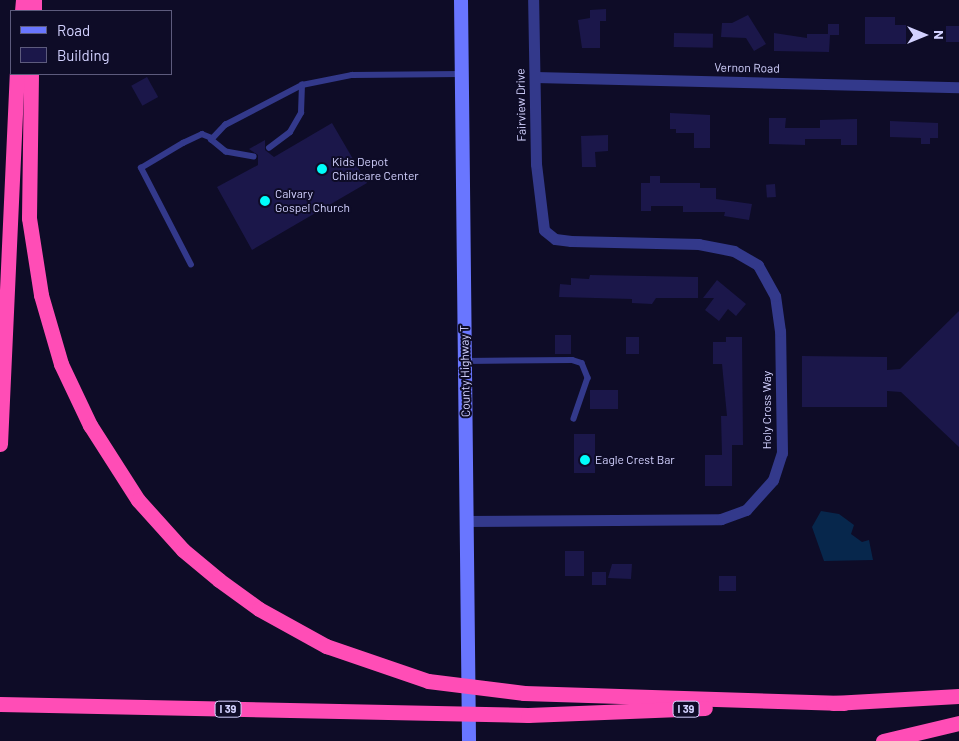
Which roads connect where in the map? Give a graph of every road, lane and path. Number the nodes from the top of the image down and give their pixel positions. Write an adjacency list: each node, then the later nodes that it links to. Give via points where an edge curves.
1 (460, 0): 3 (main road, County Highway T)
2 (533, 0): 6 (street, Fairview Drive)
3 (461, 74): 7 (lane, via 352,75); 14 (main road, County Highway T)
4 (17, 75): 16 (highway)
5 (31, 75): 19 (highway, via 29,218 40,295 74,396 113,465 183,550 246,600 326,646 428,681 524,693)
6 (535, 77): 8 (street, Vernon Road); 12 (street, Fairview Drive)
7 (302, 85): 9 (lane, via 225,125); 10 (lane, via 301,113 290,132)
8 (959, 87)
9 (212, 138): 11 (lane, via 226,152); 13 (lane, via 202,134 141,168)
10 (269, 148)
11 (254, 157)
12 (540, 210): 17 (street, Holy Cross Way, via 544,230 555,239 699,244 734,251 758,265 775,296 780,331 782,453 773,480 746,510 721,519)
13 (191, 265)
14 (464, 361): 15 (lane, via 572,360 582,363 588,378); 17 (main road, County Highway T)
15 (574, 419)
16 (0, 444)
17 (466, 521): 22 (main road, County Highway T)
18 (959, 696): 19 (highway, I 39)
19 (844, 703): 20 (highway, I 39, via 528,716)
20 (0, 704)
21 (959, 723): 23 (highway)
22 (469, 741)
23 (883, 741)

